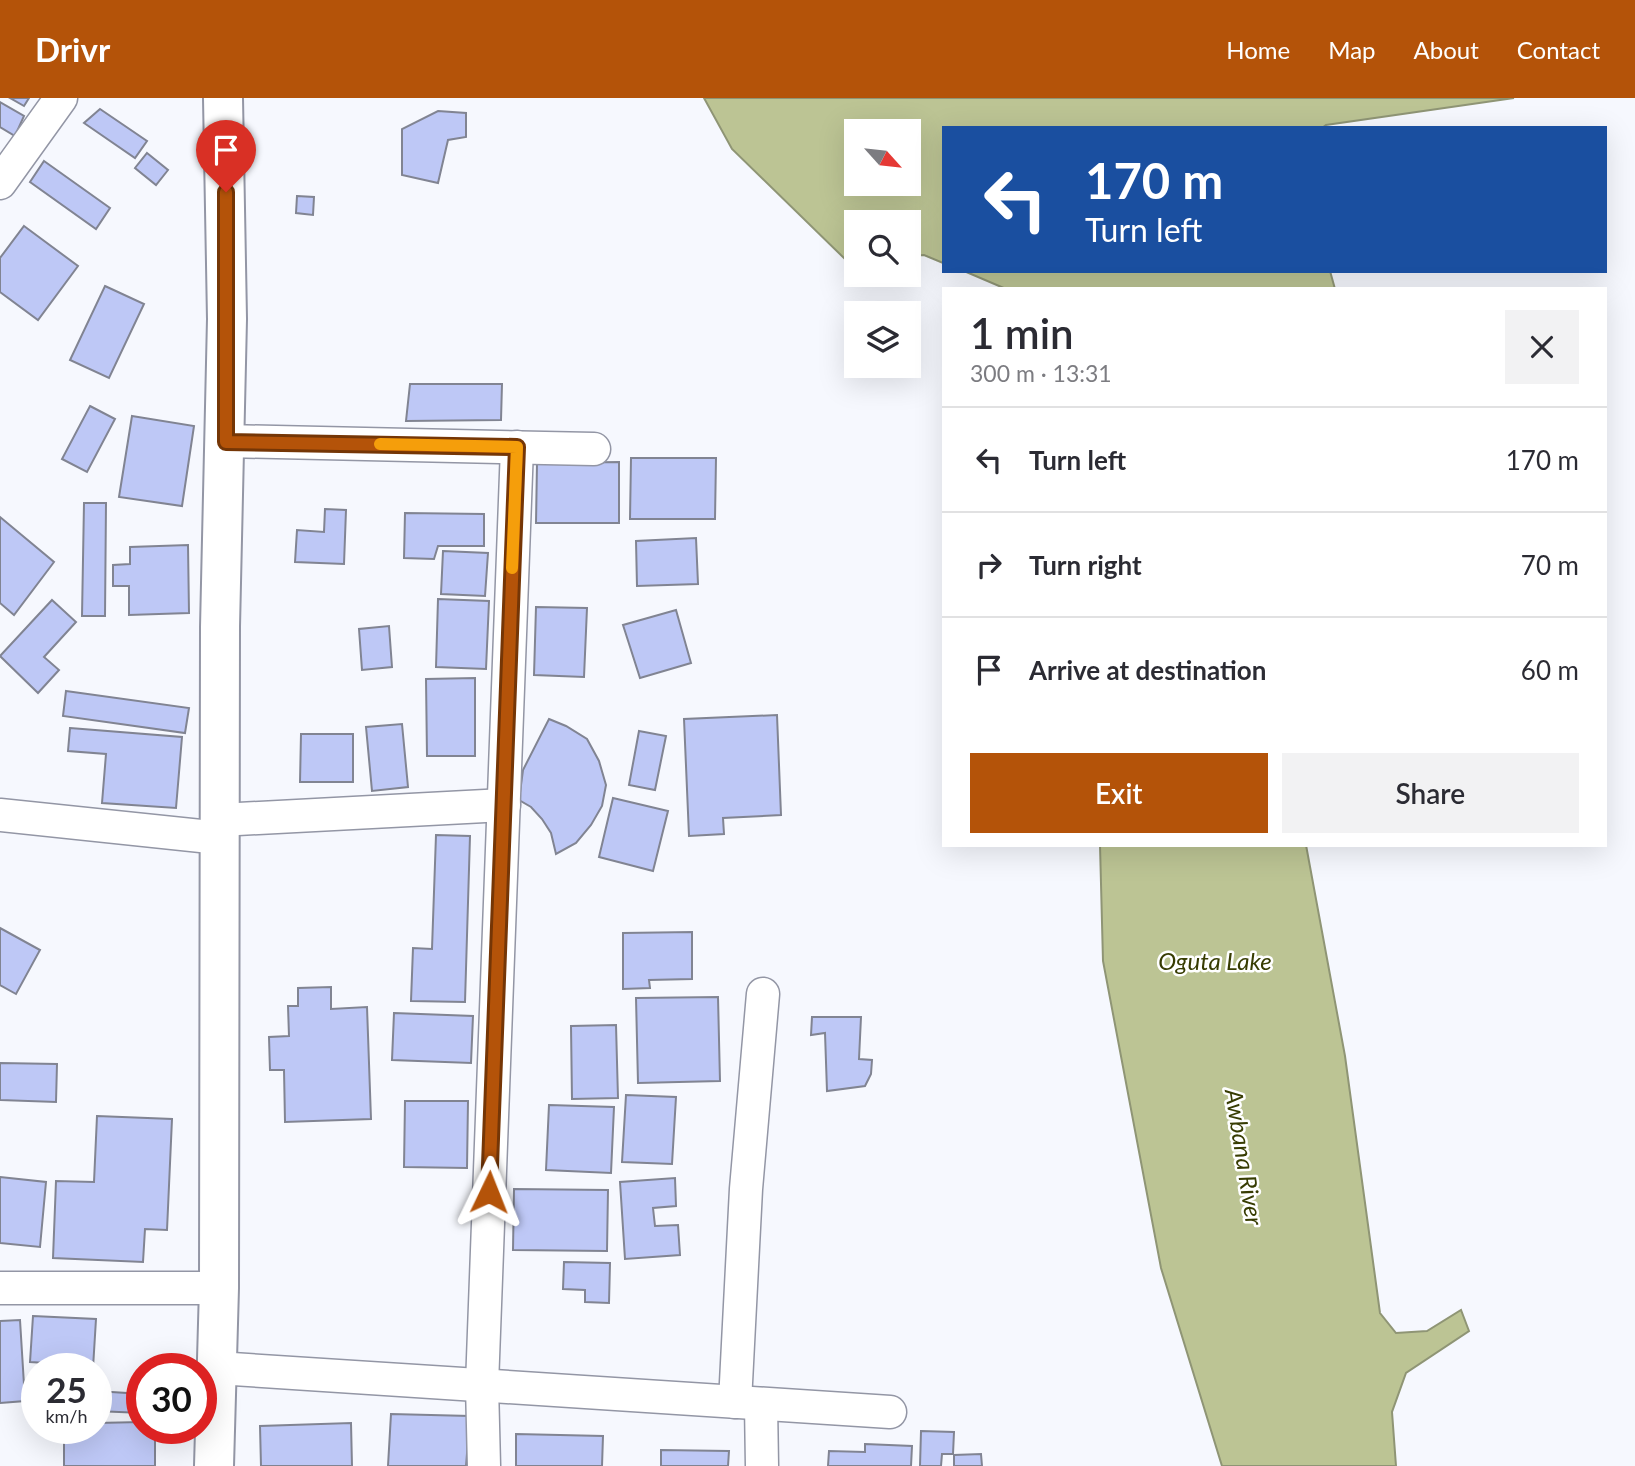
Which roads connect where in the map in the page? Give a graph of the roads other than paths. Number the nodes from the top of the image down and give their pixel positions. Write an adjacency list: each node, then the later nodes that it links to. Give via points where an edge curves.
1 (61, 98): 3 (street)
2 (223, 98): 4 (street)
3 (0, 183)
4 (226, 442): 5 (street); 9 (street)
5 (517, 447): 6 (street); 7 (street)
6 (594, 449)
7 (504, 805): 9 (street); 15 (street)
8 (0, 815): 9 (street)
9 (220, 829): 12 (street)
10 (763, 994): 16 (street, via 746,1189)
11 (0, 1288): 12 (street)
12 (219, 1288): 13 (street)
13 (217, 1353)
14 (217, 1368): 15 (street)
15 (482, 1385): 16 (street); 20 (street)
16 (748, 1403): 17 (street); 21 (street)
17 (890, 1412)
18 (214, 1444): 19 (street)
19 (214, 1466)
20 (484, 1466)
21 (762, 1466)

